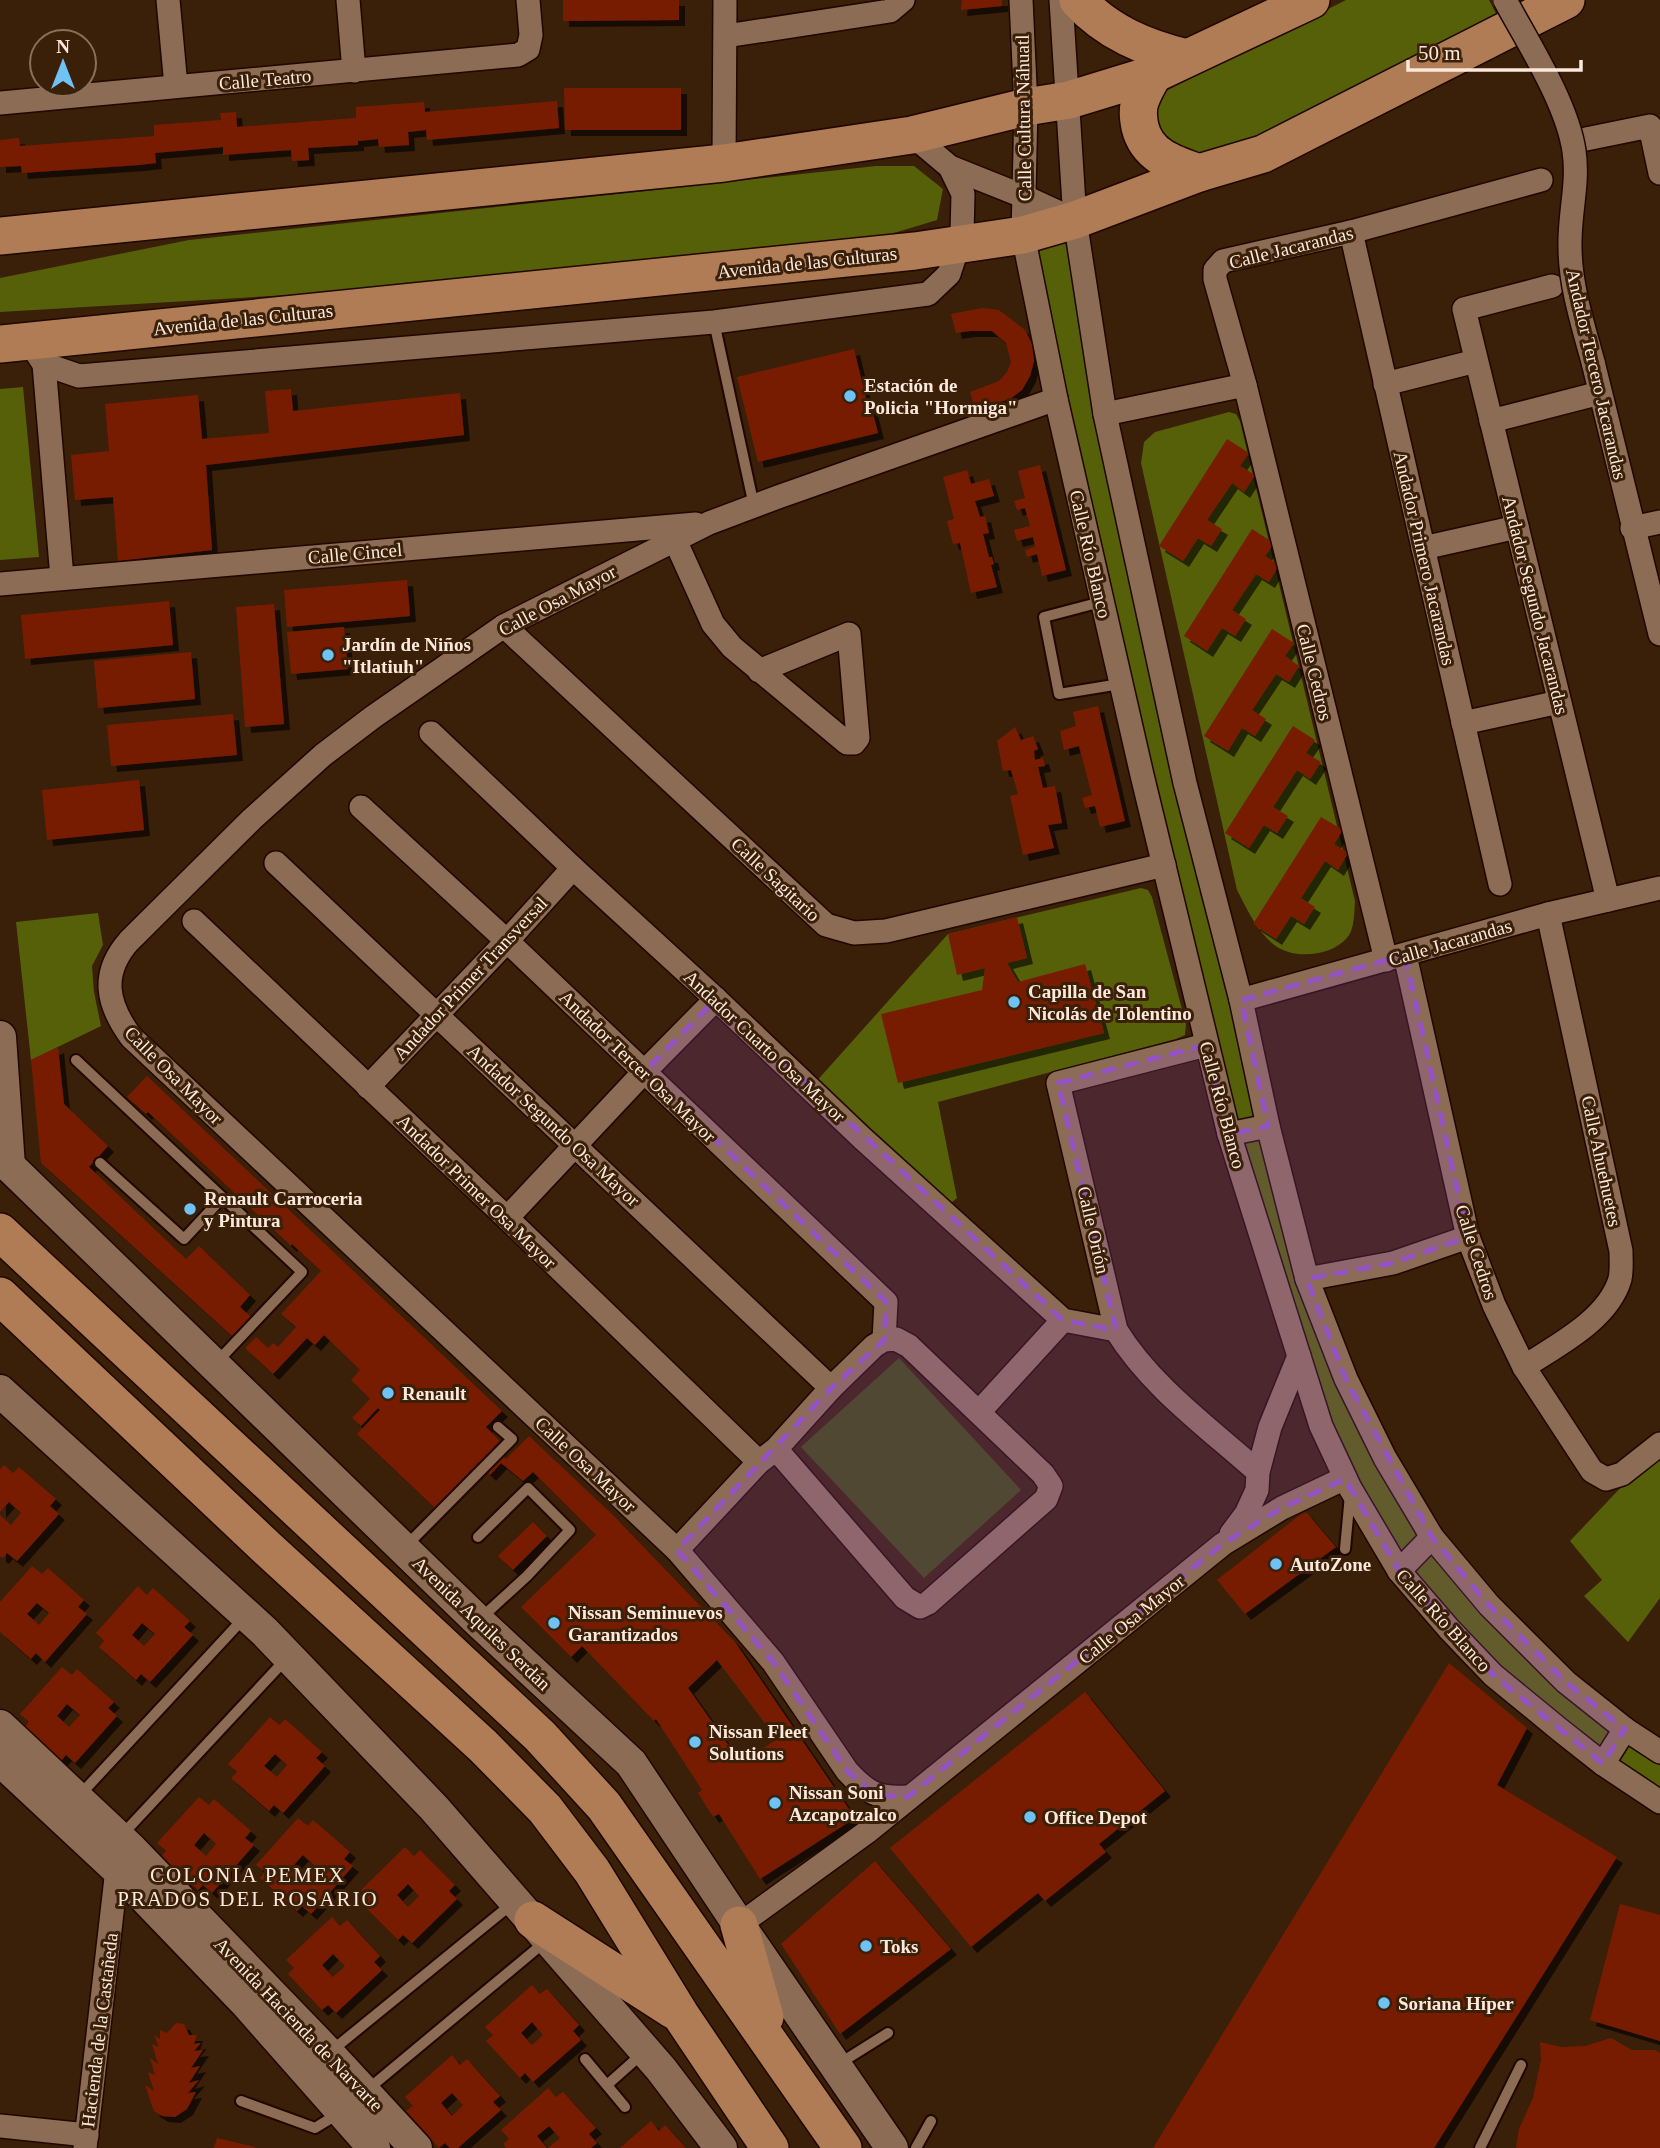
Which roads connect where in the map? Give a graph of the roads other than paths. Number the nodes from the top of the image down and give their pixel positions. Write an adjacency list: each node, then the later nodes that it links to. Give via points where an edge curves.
1 (169, 0): 16 (street)
2 (348, 0): 14 (street)
3 (528, 0): 14 (street, Calle Teatro, via 531,35 528,50 518,55)
4 (725, 0): 12 (street)
5 (903, 0): 12 (street, via 890,11)
6 (1021, 0): 19 (street, Calle Cultura Náhuatl)
7 (1061, 0): 17 (street)
8 (1078, 0): 13 (main road, via 1120,34 1152,50)
9 (1311, 0): 13 (main road)
10 (1505, 0): 39 (street, Andador Tercero Jacarandas, bridge, via 1564,115 1574,149 1577,185 1570,247 1575,289)
11 (1566, 0): 24 (main road, Avenida de las Culturas, via 1263,154)
12 (726, 36): 22 (street)
13 (1187, 58): 15 (main road)
14 (354, 71): 16 (street, Calle Teatro)
15 (1154, 74): 17 (main road); 24 (main road, via 1140,100 1142,136 1167,162)
16 (176, 86): 18 (street, Calle Teatro)
17 (1069, 100): 19 (main road); 28 (street)
18 (0, 103)
19 (1026, 107): 20 (main road); 27 (street, Calle Cultura Náhuatl)
20 (912, 135): 22 (main road); 23 (street)
21 (1586, 139): 25 (street, via 1650,126)
22 (724, 163): 31 (main road)
23 (950, 167): 27 (street); 32 (street, via 963,194)
24 (1199, 173): 28 (main road, Avenida de las Culturas)
25 (1660, 173)
26 (1541, 180): 29 (street, Calle Jacarandas)
27 (1024, 197): 28 (street); 30 (street, Calle Cultura Náhuatl)
28 (1074, 220): 30 (main road, Avenida de las Culturas); 41 (street, Calle Río Blanco)
29 (1350, 232): 37 (street, Andador Primero Jacarandas); 38 (street, Calle Jacarandas, via 1223,261 1215,270)
30 (1023, 235): 32 (main road, Avenida de las Culturas); 40 (street, Calle Río Blanco)
31 (5, 238)
32 (960, 243): 34 (street, via 948,274 928,294); 35 (main road, Avenida de las Culturas)
33 (1552, 286): 36 (street, Andador Segundo Jacarandas, via 1464,309)
34 (714, 322): 35 (street, via 79,376); 43 (lane)
35 (24, 349): 50 (street)
36 (1476, 361): 37 (street); 42 (street, Andador Segundo Jacarandas)
37 (1385, 384): 49 (street, Andador Primero Jacarandas)
38 (1245, 385): 41 (street); 70 (street, Calle Cedros)
39 (1600, 393): 42 (street); 47 (street, Andador Tercero Jacarandas)
40 (1056, 399): 43 (street, Calle Osa Mayor); 52 (street, Calle Río Blanco)
41 (1105, 414): 72 (street, Calle Río Blanco, via 1185,783)
42 (1491, 421): 46 (street, Andador Segundo Jacarandas)
43 (754, 506): 45 (street, Calle Osa Mayor)
44 (1660, 522): 47 (street)
45 (709, 523): 48 (street, Calle Osa Mayor); 50 (street, Calle Cincel)
46 (1517, 527): 49 (street); 57 (street, Andador Segundo Jacarandas)
47 (1632, 528): 54 (street, Andador Tercero Jacarandas)
48 (675, 540): 53 (street, Calle Osa Mayor); 55 (street, via 713,624)
49 (1423, 548): 58 (street, Andador Primero Jacarandas)
50 (62, 578): 51 (street, Calle Cincel)
51 (0, 584)
52 (1101, 602): 56 (street, Calle Río Blanco); 56 (lane, via 1044,617 1059,694)
53 (504, 626): 62 (street, Calle Sagitario, via 825,925 854,933 886,931); 109 (street, Calle Osa Mayor, via 323,755 252,819 121,950 109,992 118,1019 131,1037)
54 (1660, 634)
55 (759, 671): 55 (street, via 847,743 858,738 849,634)
56 (1120, 684): 62 (street, Calle Río Blanco)
57 (1559, 702): 58 (street); 66 (street, Andador Segundo Jacarandas)
58 (1463, 723): 64 (street, Andador Primero Jacarandas)
59 (431, 733): 63 (street, Andador Cuarto Osa Mayor)
60 (361, 807): 69 (street, Andador Tercer Osa Mayor)
61 (276, 863): 73 (street, Andador Segundo Osa Mayor)
62 (1164, 865): 75 (street, Calle Río Blanco)
63 (573, 868): 69 (street, Andador Primer Transversal); 71 (street, Andador Cuarto Osa Mayor)
64 (1500, 884)
65 (1660, 888): 66 (street, Calle Jacarandas)
66 (1608, 900): 67 (street, Calle Jacarandas)
67 (1548, 914): 70 (street, Calle Jacarandas); 95 (street, Calle Ahuehuetes, via 1621,1251 1620,1277 1611,1298 1595,1316)
68 (194, 921): 78 (street, Andador Primer Osa Mayor)
69 (507, 941): 73 (street, Andador Primer Transversal); 77 (street, Andador Tercer Osa Mayor)
70 (1395, 957): 72 (street, Calle Jacarandas); 87 (street, Calle Cedros)
71 (716, 999): 77 (street); 90 (street, Andador Cuarto Osa Mayor)
72 (1241, 1000): 79 (street, Calle Río Blanco)
73 (436, 1013): 78 (street, Andador Primer Transversal); 81 (street, Andador Segundo Osa Mayor)
74 (0, 1037): 82 (street)
75 (1206, 1045): 80 (street, Calle Río Blanco); 91 (street, Calle Orión, via 1058,1083)
76 (76, 1060): 84 (lane)
77 (644, 1072): 81 (street); 92 (street, Andador Tercer Osa Mayor, via 886,1302)
78 (368, 1087): 85 (street, Andador Primer Osa Mayor)
79 (1268, 1126): 80 (street); 88 (street, Calle Río Blanco)
80 (1229, 1134): 93 (street, Calle Río Blanco)
81 (576, 1146): 85 (street); 96 (street, Andador Segundo Osa Mayor)
82 (4, 1161): 94 (street, Avenida Aquiles Serdán)
83 (100, 1163): 84 (lane, via 184,1239)
84 (222, 1198): 94 (lane, via 302,1272)
85 (507, 1218): 101 (street, Andador Primer Osa Mayor)
86 (0, 1232): 128 (main road, via 540,1736 604,1806)
87 (1468, 1237): 88 (street, via 1393,1263); 95 (street, Calle Cedros)
88 (1307, 1279): 105 (street, Calle Río Blanco, via 1346,1379 1385,1458)
89 (0, 1296): 126 (main road, via 484,1745 536,1800 592,1871)
90 (1063, 1320): 91 (street); 98 (street)
91 (1116, 1331): 102 (street, Calle Orión, via 1147,1373)
92 (884, 1340): 96 (street); 98 (street, via 896,1339 909,1346)
93 (1299, 1356): 102 (street, Calle Osa Mayor, via 1270,1427); 103 (street, Calle Río Blanco, via 1321,1426)
94 (214, 1365): 107 (street, Avenida Aquiles Serdán)
95 (1524, 1367): 100 (street, Calle Cedros, via 1592,1471 1606,1479 1622,1475)
96 (831, 1388): 101 (street)
97 (0, 1391): 111 (street)
98 (979, 1412): 101 (street, Andador Primer Osa Mayor, via 1051,1486 1046,1499 920,1607 905,1598)
99 (498, 1427): 107 (lane, via 512,1439)
100 (1660, 1444)
101 (767, 1455): 109 (street)
102 (1258, 1472): 106 (street, Calle Osa Mayor, via 1252,1502)
103 (1348, 1483): 106 (street, Calle Osa Mayor, via 1282,1508); 108 (lane); 110 (street, Calle Río Blanco)
104 (478, 1537): 112 (lane, via 528,1488 570,1530)
105 (1432, 1537): 110 (street); 115 (street, Calle Río Blanco, via 1489,1605 1566,1682)
106 (1223, 1544): 119 (street, Calle Osa Mayor)
107 (404, 1548): 112 (street, Avenida Aquiles Serdán)
108 (1345, 1549)
109 (677, 1550): 119 (street, Calle Osa Mayor, via 773,1662 860,1785 888,1799)
110 (1399, 1572): 118 (street, Calle Río Blanco, via 1493,1675)
111 (247, 1615): 113 (street); 120 (lane)
112 (478, 1621): 125 (street, Avenida Aquiles Serdán, via 631,1763)
113 (288, 1656): 122 (lane); 124 (street, via 460,1835)
114 (0, 1726): 120 (street, Avenida Hacienda de Narvarte)
115 (1625, 1729): 116 (street, Calle Río Blanco); 118 (street)
116 (1660, 1752)
117 (0, 1760): 123 (street, Avenida Hacienda de Narvarte)
118 (1603, 1764): 121 (street, Calle Río Blanco)
119 (908, 1797): 125 (street, Calle Osa Mayor)
120 (77, 1798): 122 (street, Avenida Hacienda de Narvarte)
121 (1660, 1802)
122 (119, 1838): 131 (street, Avenida Hacienda de Narvarte)
123 (117, 1870): 131 (street, Avenida Hacienda de Narvarte, via 246,2003); 140 (street, Hacienda de la Castañeda)
124 (533, 1920): 126 (main road); 129 (street); 131 (lane); 136 (lane)
125 (739, 1925): 128 (main road); 132 (street, Avenida Aquiles Serdán)
126 (680, 2014): 144 (main road)
127 (888, 2033): 132 (lane)
128 (774, 2048): 145 (main road)
129 (645, 2051): 134 (lane); 143 (street)
130 (584, 2059): 134 (lane)
131 (318, 2063): 136 (street, Avenida Hacienda de Narvarte)
132 (836, 2066): 146 (street, Avenida Aquiles Serdán)
133 (1521, 2066): 148 (lane)
134 (607, 2085): 137 (lane)
135 (241, 2101): 136 (lane, via 315,2128)
136 (354, 2102): 141 (street, Avenida Hacienda de Narvarte); 142 (street, Avenida Hacienda de Narvarte)
137 (625, 2107)
138 (931, 2120): 147 (lane)
139 (0, 2126): 140 (street)
140 (86, 2142)
141 (374, 2148)
142 (415, 2148)
143 (720, 2148)
144 (770, 2148)
145 (843, 2148)
146 (892, 2148)
147 (916, 2148)
148 (1480, 2148)

